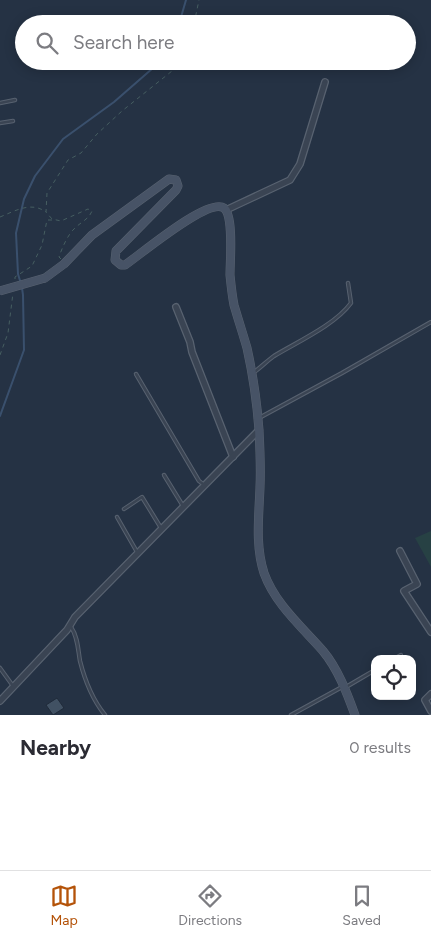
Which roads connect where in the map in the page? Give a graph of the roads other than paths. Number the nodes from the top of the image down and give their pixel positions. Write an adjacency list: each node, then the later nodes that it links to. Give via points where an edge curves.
1 (326, 82): 6 (street, via 300,164 290,180)
2 (15, 100): 3 (lane)
3 (0, 103)
4 (13, 121): 5 (lane)
5 (0, 123)
6 (226, 210): 8 (street, bridge, via 213,207 184,222 125,265 118,263 116,251 176,190 176,180 169,179 92,235 45,278); 12 (street, via 232,293)
7 (348, 283): 12 (lane, via 350,303 346,309)
8 (0, 291)
9 (176, 307): 15 (street)
10 (431, 322): 13 (lane)
11 (136, 374): 17 (lane)
12 (251, 374): 13 (street)
13 (258, 419): 14 (street)
14 (259, 430): 15 (street); 29 (street, via 258,536 265,574 285,609 323,652)
15 (233, 457): 17 (street)
16 (164, 474): 18 (lane)
17 (205, 485): 18 (street)
18 (184, 507): 21 (street)
19 (124, 509): 21 (lane, via 142,497)
20 (117, 516): 23 (lane)
21 (162, 529): 23 (street)
22 (400, 551): 25 (street, via 416,584 404,591)
23 (138, 553): 24 (street)
24 (70, 626): 28 (street); 33 (lane, via 76,636 90,691)
25 (431, 632)
26 (0, 668): 28 (lane)
27 (371, 672): 29 (lane)
28 (14, 687): 31 (street)
29 (344, 687): 34 (lane); 35 (street)
30 (431, 694): 32 (street, via 424,700)
31 (0, 701)
32 (431, 711)
33 (105, 715)
34 (291, 715)
35 (355, 715)

